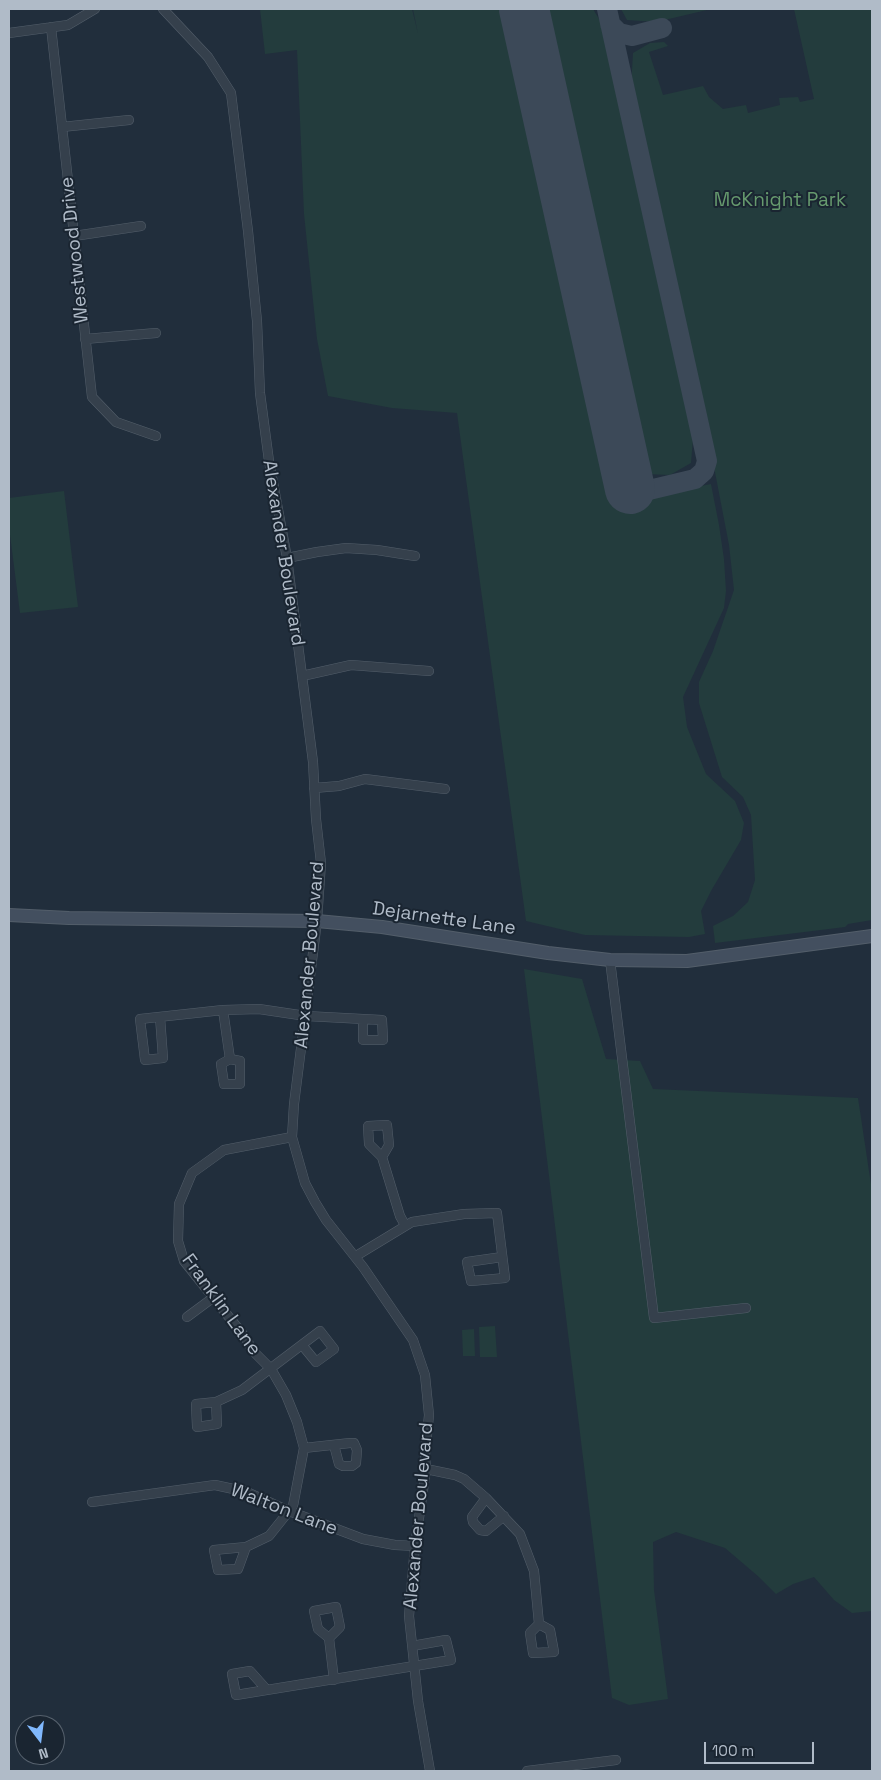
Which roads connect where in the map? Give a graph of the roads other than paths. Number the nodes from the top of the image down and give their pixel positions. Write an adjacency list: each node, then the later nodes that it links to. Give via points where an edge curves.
1 (95, 9): 3 (street, via 68,26)
2 (163, 9): 13 (street, Alexander Boulevard, via 208,57 231,93 257,321 260,393)
3 (51, 27): 4 (street); 6 (street, Westwood Drive)
4 (9, 33)
5 (129, 120): 6 (street)
6 (62, 127): 8 (street, Westwood Drive)
7 (141, 226): 8 (street)
8 (74, 236): 10 (street, Westwood Drive)
9 (156, 333): 10 (street)
10 (85, 338): 11 (street, Westwood Drive, via 92,397 116,422)
11 (156, 436)
12 (415, 556): 13 (street, via 346,548)
13 (287, 558): 15 (street, Alexander Boulevard)
14 (428, 671): 15 (street, via 351,665)
15 (302, 676): 16 (street, Alexander Boulevard)
16 (314, 788): 17 (street, via 365,779); 19 (street, Alexander Boulevard, via 321,863)
17 (445, 789)
18 (9, 915): 19 (main road, Dejarnette Lane)
19 (317, 921): 21 (main road, Dejarnette Lane, via 382,927); 23 (street, Alexander Boulevard)
20 (872, 936): 21 (main road, Dejarnette Lane, via 687,961)
21 (610, 960): 33 (street, via 654,1318)
22 (223, 1010): 23 (street, via 259,1009); 24 (street); 26 (street)
23 (306, 1016): 25 (street); 27 (street, Alexander Boulevard)
24 (160, 1017): 24 (street, via 140,1019 145,1060 163,1058)
25 (363, 1019)
26 (230, 1059)
27 (292, 1137): 30 (street, Alexander Boulevard, via 315,1202); 32 (street, Franklin Lane, via 224,1150 192,1173 179,1204 178,1241 184,1261)
28 (382, 1156): 29 (street)
29 (405, 1225): 30 (street); 31 (street, via 464,1214 497,1213)
30 (356, 1256): 40 (street, Alexander Boulevard, via 413,1340 422,1366 429,1415)
31 (502, 1257): 31 (street, via 467,1262 471,1281 504,1278)
32 (214, 1297): 34 (street); 36 (street, Franklin Lane, via 253,1351)
33 (746, 1308)
34 (187, 1317)
35 (302, 1345): 36 (street)
36 (272, 1369): 37 (street, via 242,1390); 39 (street, Franklin Lane, via 286,1394)
37 (216, 1402)
38 (334, 1445): 39 (street)
39 (304, 1448): 43 (street, Franklin Lane)
40 (426, 1469): 41 (street, via 464,1479); 45 (street, Alexander Boulevard)
41 (486, 1498): 44 (street); 44 (street, via 472,1517 480,1530 486,1531)
42 (92, 1502): 43 (street, Walton Lane, via 215,1485 247,1492)
43 (291, 1508): 45 (street, Walton Lane, via 363,1539); 46 (street, via 270,1536)
44 (504, 1516): 47 (street, via 520,1534 534,1571)
45 (415, 1546): 49 (street, Alexander Boulevard, via 409,1616)
46 (246, 1547)
47 (539, 1624)
48 (329, 1638): 51 (street)
49 (412, 1646): 50 (street, Alexander Boulevard); 50 (street, via 446,1640 451,1660)
50 (415, 1666): 51 (street); 55 (street, Alexander Boulevard)
51 (334, 1680): 52 (street)
52 (266, 1690)
53 (616, 1760): 54 (street)
54 (538, 1770): 56 (street)
55 (430, 1771)
56 (527, 1771)

